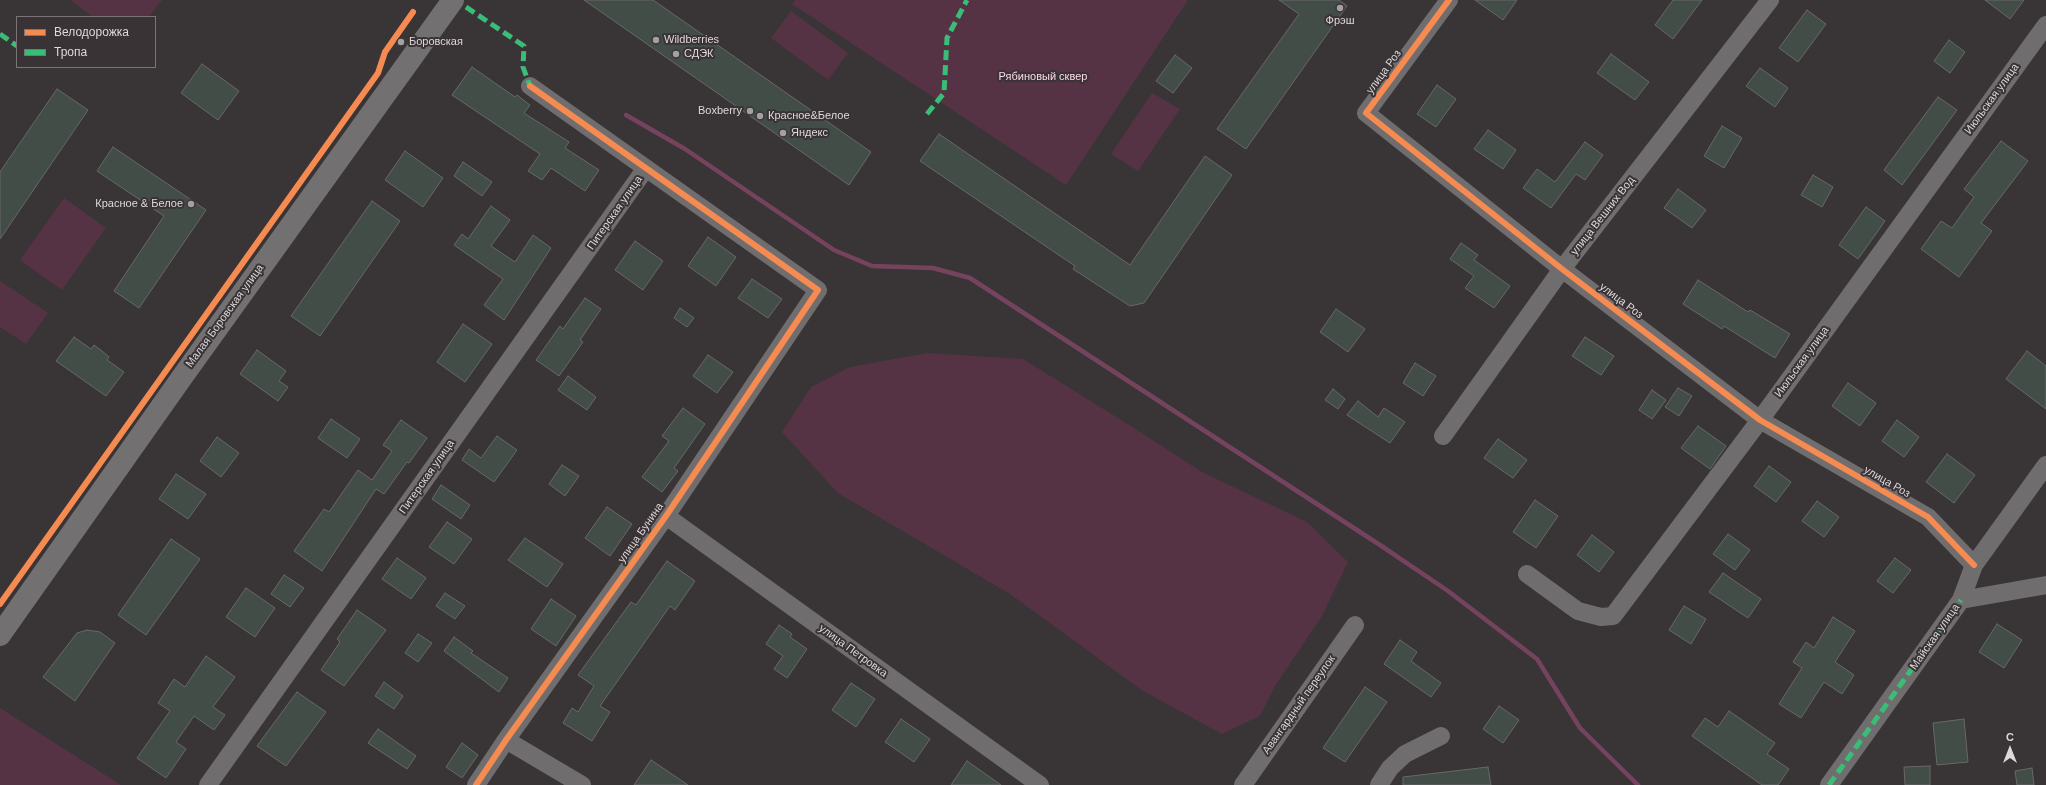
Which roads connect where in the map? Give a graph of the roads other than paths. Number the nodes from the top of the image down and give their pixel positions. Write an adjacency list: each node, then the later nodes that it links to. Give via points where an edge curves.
1 (453, 0): 17 (street, Малая Боровская улица)
2 (1770, 0): 7 (street, улица Вешних Вод)
3 (1445, 5): 7 (street, улица Роз, via 1366,113)
4 (2046, 25): 8 (street, Июльская улица)
5 (530, 86): 6 (street)
6 (646, 168): 11 (street, улица Бунина, via 818,290); 20 (street, Питерская улица)
7 (1562, 269): 8 (street, улица Роз); 9 (street, улица Вешних Вод)
8 (1760, 420): 12 (street, улица Роз, via 1928,518); 13 (street, Июльская улица, via 1613,616 1600,617 1578,611)
9 (1443, 436)
10 (2046, 465): 12 (street, Майская улица)
11 (666, 516): 19 (street, улица Бунина); 23 (street, улица Петровка)
12 (1974, 565): 15 (street, Майская улица)
13 (1527, 574)
14 (2046, 585): 15 (street)
15 (1961, 600): 26 (street, Майская улица)
16 (1355, 625): 24 (street, Авангардный переулок)
17 (0, 634)
18 (1441, 736): 25 (street, via 1405,754 1390,768)
19 (506, 740): 21 (street, улица Бунина); 22 (street)
20 (208, 785)
21 (476, 785)
22 (582, 785)
23 (1040, 785)
24 (1244, 785)
25 (1379, 785)
26 (1829, 785)

